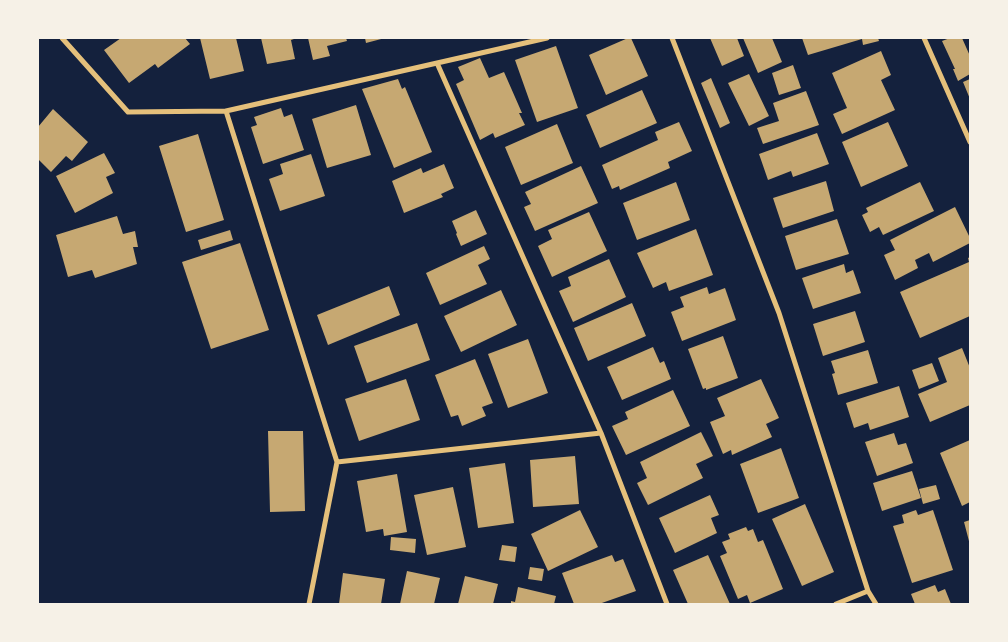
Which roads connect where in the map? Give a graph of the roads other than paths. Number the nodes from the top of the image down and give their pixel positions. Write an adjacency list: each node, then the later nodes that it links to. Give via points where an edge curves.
1 (62, 38): 6 (street, via 128,112)
2 (546, 38): 5 (street)
3 (672, 38): 10 (street, via 779,313)
4 (924, 38): 7 (street)
5 (437, 62): 6 (street); 8 (street)
6 (226, 111): 9 (street)
7 (970, 142)
8 (601, 433): 9 (street); 12 (street)
9 (337, 462): 11 (street)
10 (868, 591): 13 (street); 14 (street)
11 (309, 604)
12 (667, 604)
13 (836, 604)
14 (876, 604)

